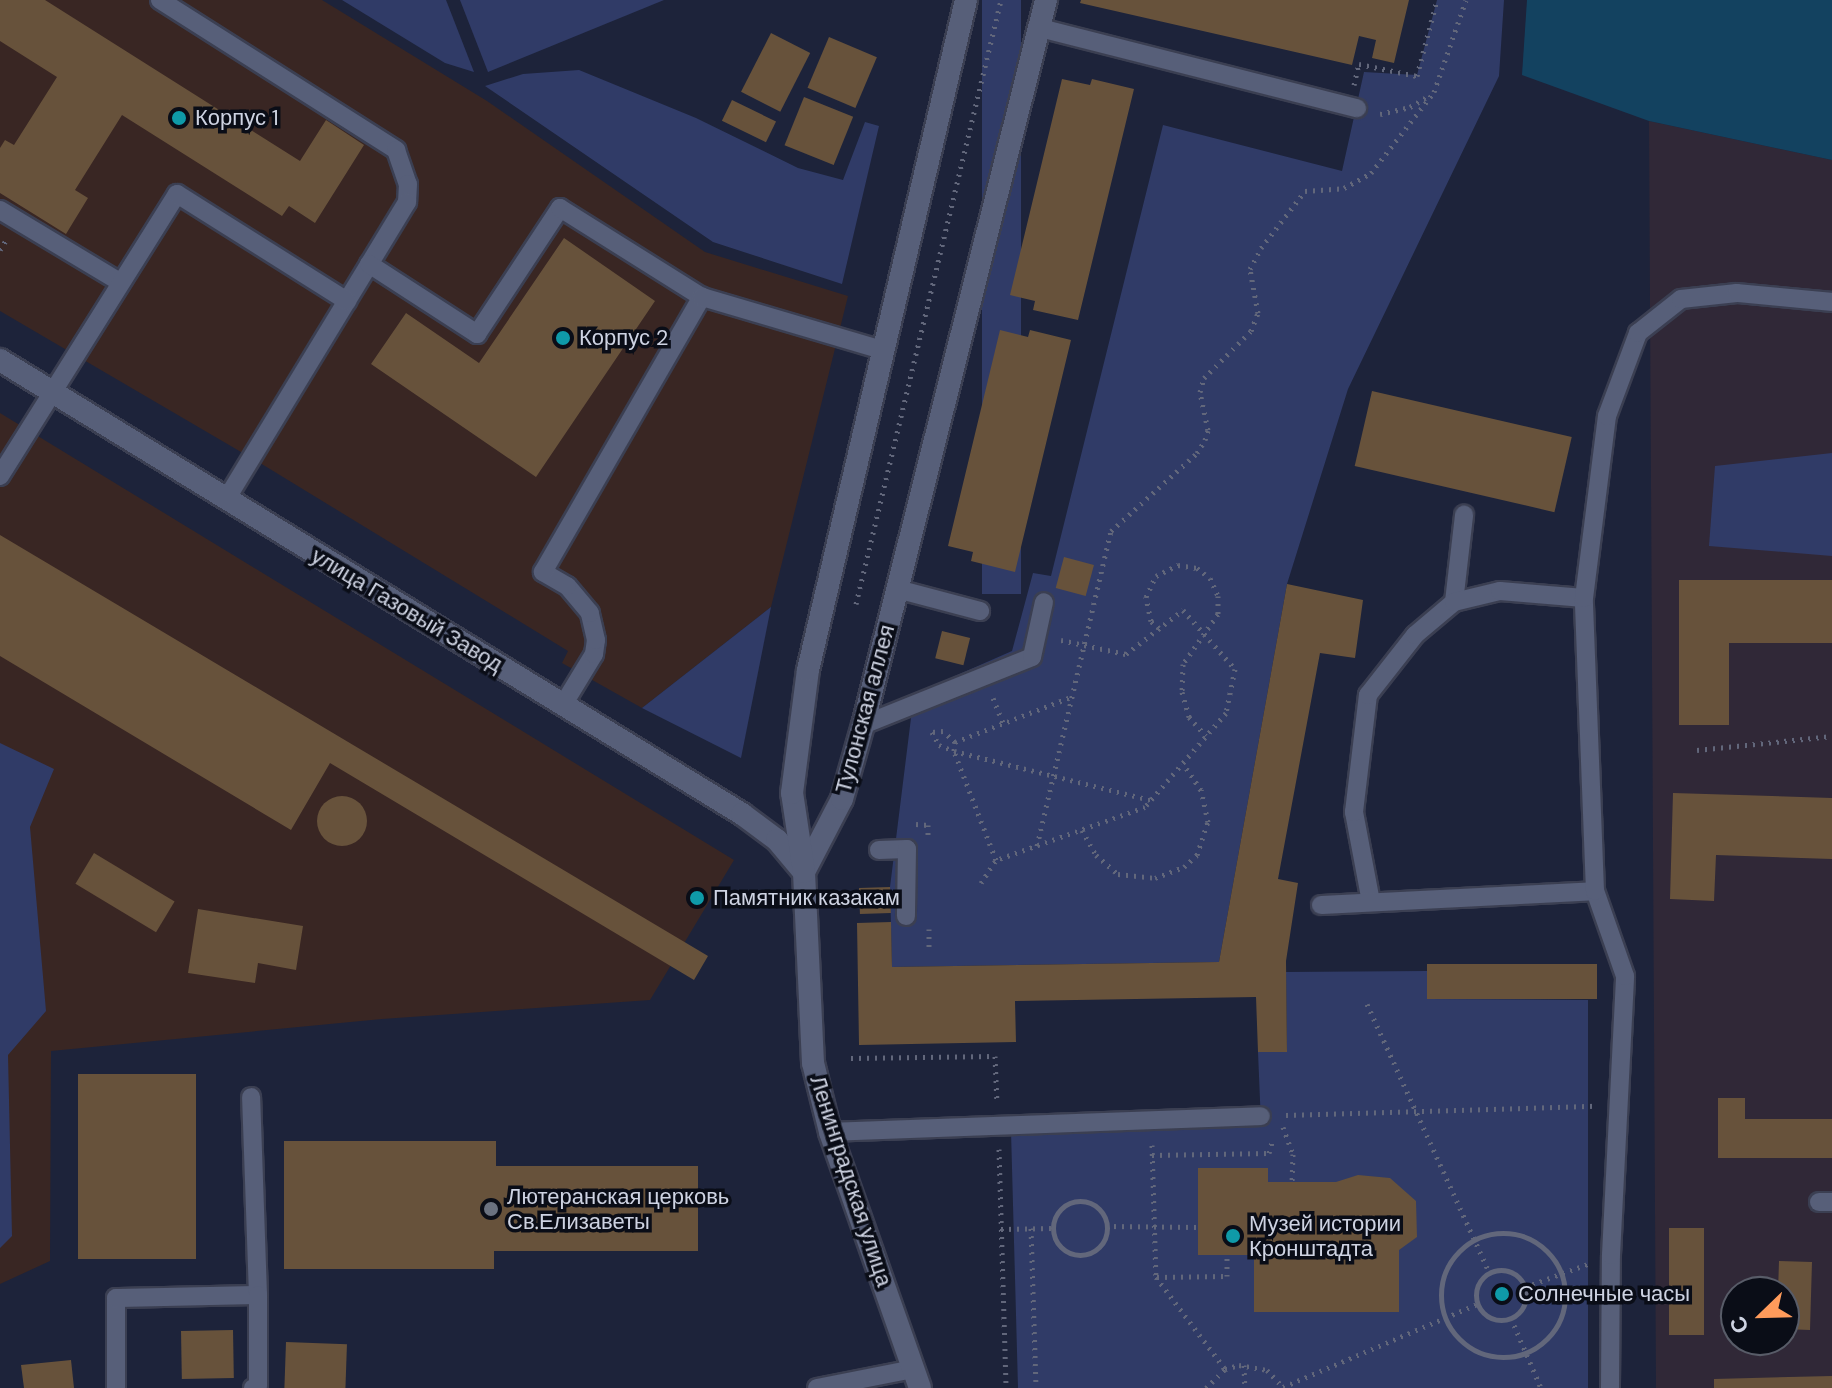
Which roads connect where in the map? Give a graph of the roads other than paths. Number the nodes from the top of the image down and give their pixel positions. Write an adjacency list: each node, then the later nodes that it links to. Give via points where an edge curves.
1 (160, 0): 7 (lane, via 396,150 404,168 407,202)
2 (966, 0): 12 (street)
3 (1046, 0): 4 (street, Тулонская аллея)
4 (1040, 28): 5 (lane); 18 (street, Тулонская аллея)
5 (1353, 107)
6 (0, 210): 8 (lane)
7 (369, 264): 9 (lane, via 477,334 560,208); 10 (lane)
8 (120, 282): 10 (lane, via 177,194); 14 (lane)
9 (702, 297): 12 (lane); 23 (lane, via 543,572 567,586 590,613 596,640 594,654)
10 (347, 301): 16 (lane)
11 (1832, 302): 19 (lane, via 1737,293 1681,299 1638,333 1607,416)
12 (882, 350): 26 (street, via 808,670 792,793)
13 (0, 360): 14 (street, улица Газовый Завод)
14 (51, 392): 15 (lane); 16 (street, улица Газовый Завод)
15 (0, 476)
16 (226, 500): 23 (street, улица Газовый Завод)
17 (1464, 515): 21 (lane)
18 (897, 589): 22 (lane); 24 (street, Тулонская аллея)
19 (1584, 598): 21 (lane, via 1500,591); 27 (lane)
20 (1044, 602): 24 (lane, via 1032,657)
21 (1454, 602): 28 (lane, via 1415,635 1368,695 1354,812)
22 (980, 611)
23 (563, 705): 26 (street, улица Газовый Завод, via 742,814 777,840)
24 (863, 725): 26 (street, Тулонская аллея, via 842,799)
25 (879, 850): 30 (lane, via 907,849)
26 (804, 872): 33 (street, Ленинградская улица, via 813,1063)
27 (1595, 891): 28 (lane); 39 (lane, via 1625,976)
28 (1371, 902): 29 (lane)
29 (1321, 905)
30 (906, 916)
31 (251, 1097): 34 (lane)
32 (1270, 1115): 33 (lane)
33 (830, 1132): 35 (street, Ленинградская улица)
34 (258, 1295): 36 (lane, via 116,1298); 37 (lane, via 258,1386)
35 (916, 1378): 38 (lane)
36 (116, 1388)
37 (253, 1388)
38 (817, 1388)
39 (1610, 1388)

